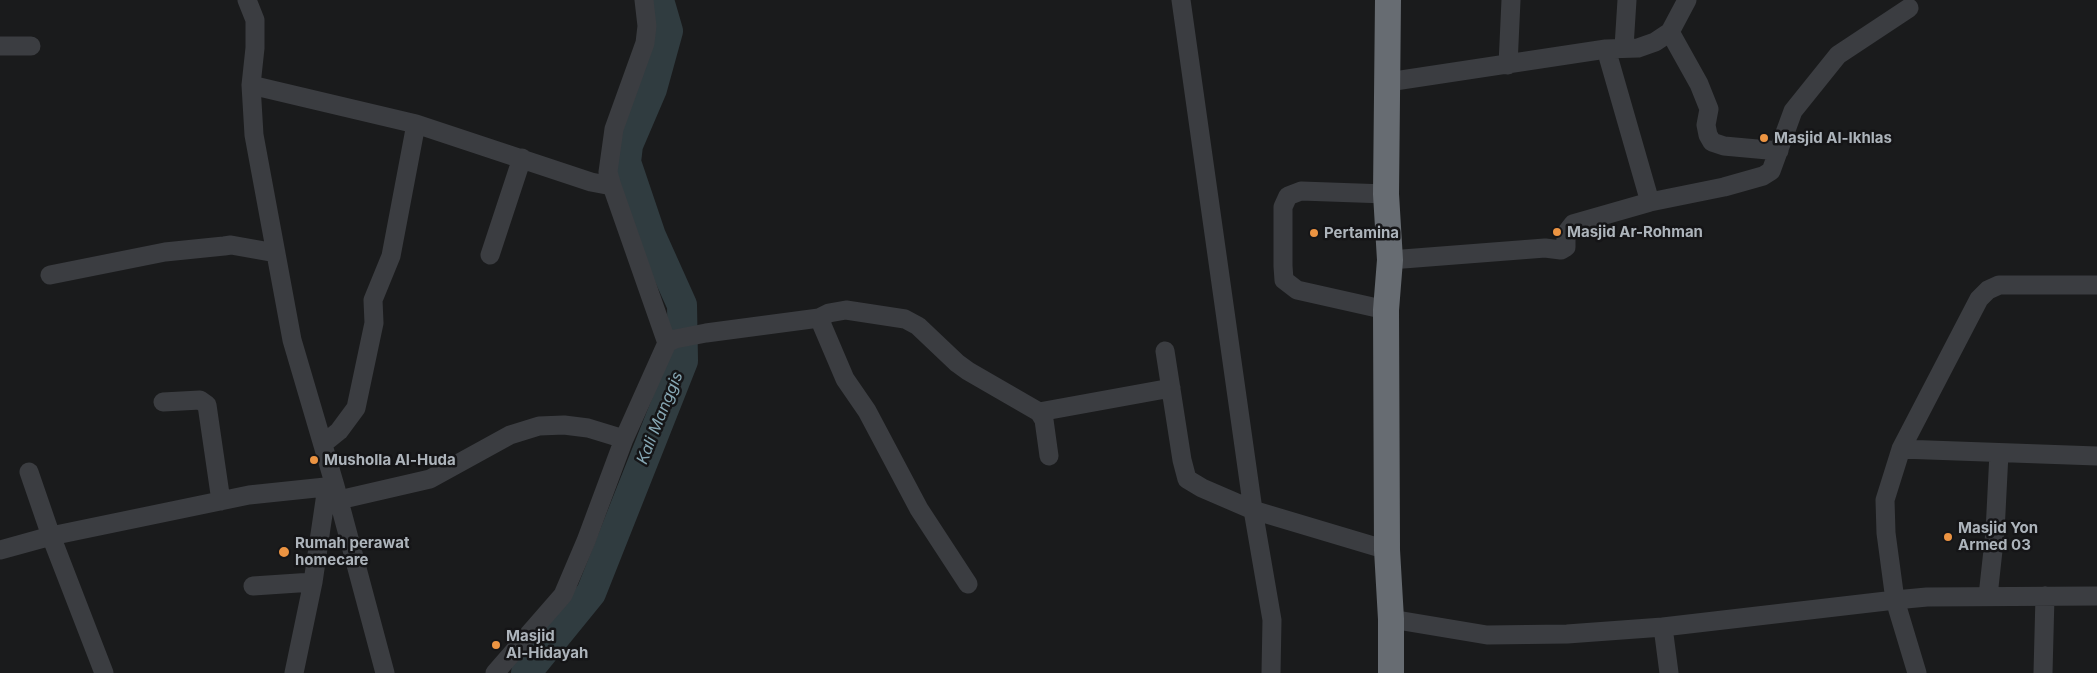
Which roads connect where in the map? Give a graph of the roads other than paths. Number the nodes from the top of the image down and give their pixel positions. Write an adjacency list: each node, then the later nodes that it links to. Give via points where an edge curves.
1 (247, 0): 15 (street, via 255,20)
2 (644, 0): 19 (street, via 645,43 614,129 608,172)
3 (1181, 0): 43 (street)
4 (1388, 0): 14 (highway)
5 (1511, 0): 13 (street)
6 (1627, 0): 12 (street)
7 (1687, 0): 9 (street)
8 (1909, 8): 17 (street, via 1838,55 1793,111)
9 (1670, 32): 12 (street, via 1656,42 1638,48); 17 (street, via 1709,109 1706,125 1712,142)
10 (0, 46): 11 (street)
11 (31, 46)
12 (1615, 48): 13 (street); 21 (street)
13 (1508, 65): 14 (street)
14 (1388, 82): 20 (highway)
15 (251, 86): 16 (street); 22 (street, via 254,135)
16 (416, 124): 18 (street); 35 (street, via 391,256 373,300 374,323 356,408 339,431)
17 (1779, 151): 21 (street, via 1771,171 1763,176 1724,188)
18 (522, 158): 19 (street); 23 (street)
19 (612, 186): 29 (street)
20 (1386, 194): 24 (highway); 27 (street, via 1301,191 1288,196 1283,207 1282,266 1284,280 1297,290)
21 (1650, 202): 24 (street, via 1573,224 1566,233 1566,247 1561,250 1545,248)
22 (276, 253): 25 (street, via 232,245 165,252); 35 (street, via 292,340)
23 (490, 255)
24 (1390, 260): 27 (highway)
25 (50, 275)
26 (2097, 286): 36 (street, via 1999,285 1988,290 1979,298)
27 (1386, 310): 46 (highway)
28 (819, 318): 29 (street, via 706,333); 33 (street, via 846,310 905,319 918,326 956,363); 48 (street, via 845,379 867,411 919,509)
29 (671, 341): 34 (street)
30 (1165, 351): 31 (street)
31 (1172, 388): 33 (street); 43 (street, via 1187,479)
32 (163, 402): 42 (street, via 200,400 207,405)
33 (1039, 412): 38 (street, via 1044,420)
34 (624, 439): 41 (street, via 580,427 539,426 510,435 430,479); 59 (street, via 562,595)
35 (322, 444): 41 (street)
36 (1901, 449): 37 (street); 53 (street, via 1885,500)
37 (1999, 453): 39 (street); 50 (street)
38 (1049, 456)
39 (2097, 456)
40 (29, 472): 44 (street)
41 (334, 491): 42 (street, via 249,495); 47 (street); 58 (street)
42 (221, 501): 44 (street)
43 (1252, 510): 46 (street); 60 (street, via 1272,620)
44 (51, 536): 45 (street); 56 (street)
45 (2, 545)
46 (1387, 550): 54 (highway)
47 (313, 582): 49 (street); 57 (street)
48 (968, 584)
49 (253, 586)
50 (1988, 596): 51 (street); 53 (street)
51 (2045, 596): 52 (street); 64 (street)
52 (2097, 596)
53 (1895, 600): 55 (street); 63 (street)
54 (1391, 619): 55 (street, via 1487,635 1567,634); 61 (highway)
55 (1663, 627): 62 (street)
56 (104, 673)
57 (294, 673)
58 (384, 673)
59 (495, 673)
60 (1271, 673)
61 (1391, 673)
62 (1669, 673)
63 (1917, 673)
64 (2043, 673)

